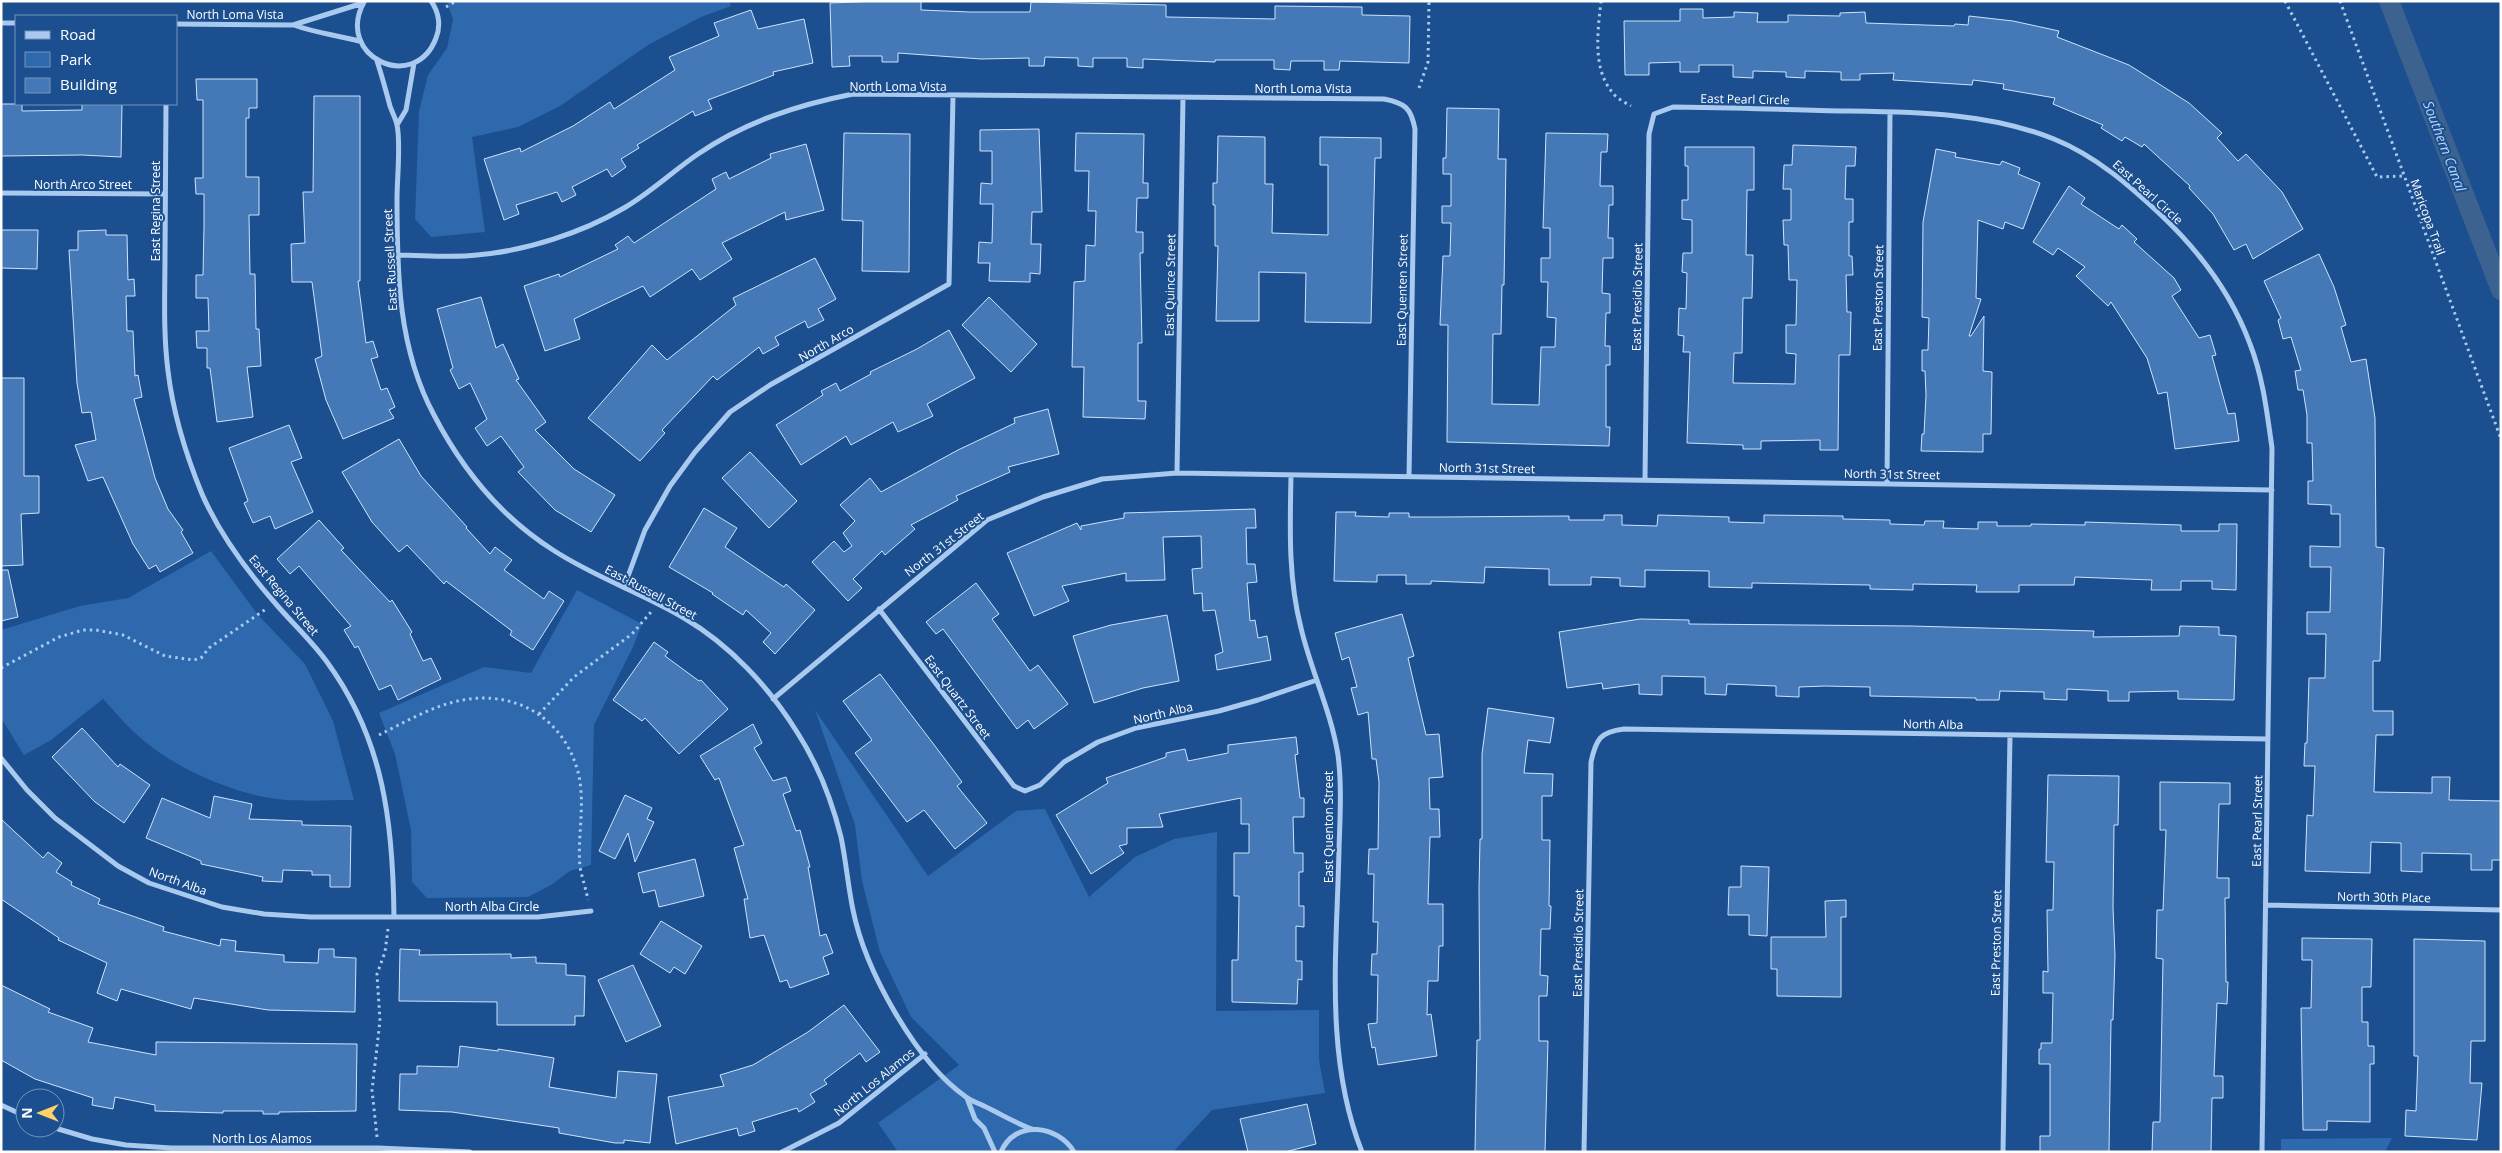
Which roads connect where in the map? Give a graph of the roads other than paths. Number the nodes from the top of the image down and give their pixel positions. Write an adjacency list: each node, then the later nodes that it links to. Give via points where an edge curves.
1 (431, 1): 9 (street, via 437,11 438,36 433,47)
2 (364, 2): 6 (street, North Loma Vista); 7 (street, via 356,28)
3 (1, 23): 4 (street)
4 (15, 23)
5 (178, 24): 6 (street, North Loma Vista)
6 (293, 25): 7 (street, North Loma Vista)
7 (360, 41): 8 (street)
8 (377, 61): 9 (street, via 402,66); 16 (street, East Russell Street)
9 (414, 63): 16 (street, East Russell Street, via 406,110)
10 (953, 96): 11 (street, North Loma Vista); 19 (street, North Loma Vista, via 853,94 806,104 743,127 624,208 540,244 476,256); 26 (street, North Arco, via 949,284 730,412 670,486 645,530)
11 (1183, 98): 13 (street, North Loma Vista, via 1384,99); 20 (street, East Quince Street)
12 (166, 105): 18 (street, East Regina Street)
13 (1407, 106): 22 (street, East Quenten Street, via 1415,129)
14 (1890, 112): 15 (street, East Pearl Circle, via 1673,107); 24 (street, East Preston Street); 25 (street, East Pearl Circle, via 1952,114 2010,125 2055,139 2102,164 2175,228 2206,264 2251,345 2270,430)
15 (1654, 114): 23 (street, East Presidio Street, via 1649,134)
16 (397, 125): 19 (street, East Russell Street)
17 (1, 194): 18 (street, North Arco Street)
18 (165, 194): 38 (street, East Regina Street, via 164,328 177,420 203,495 248,571 327,662 351,698 379,771 388,812 393,854)
19 (397, 255): 26 (street, East Russell Street, via 404,328 418,383 466,468 489,496 536,537 584,568)
20 (1177, 473): 21 (street, North 31st Street); 27 (street, North 31st Street, via 1102,479 1043,497 987,520)
21 (1291, 475): 22 (street, North 31st Street); 28 (street, East Quenton Street, via 1293,592)
22 (1409, 476): 23 (street, North 31st Street)
23 (1646, 480): 24 (street, North 31st Street)
24 (1886, 484): 25 (street, North 31st Street)
25 (2272, 490): 32 (street, East Pearl Street)
26 (624, 587): 29 (street, East Russell Street, via 686,619 714,639 748,668)
27 (879, 609): 29 (street, North 31st Street); 34 (street, East Quartz Street, via 1014,786)
28 (1317, 680): 34 (street, North Alba, via 1258,700 1136,728 1098,742 1064,762 1040,786); 50 (street, East Quenton Street, via 1338,755 1338,1045 1343,1088)
29 (773, 699): 39 (street, East Russell Street, via 798,732 830,800 840,836 853,912 879,985)
30 (2010, 736): 31 (street, North Alba, via 1624,729 1610,730); 32 (street, North Alba); 52 (street, East Preston Street)
31 (1600, 737): 51 (street, East Presidio Street, via 1591,762)
32 (2268, 739): 35 (street, East Pearl Street)
33 (1, 758): 38 (street, North Alba, via 55,818 118,866 149,883 222,907 264,914)
34 (1025, 791)
35 (2266, 905): 36 (street, North 30th Place); 53 (street, East Pearl Street)
36 (2501, 910)
37 (590, 911): 38 (street, North Alba Circle, via 538,917)
38 (391, 916)
39 (925, 1054): 40 (street, East Russell Street, via 943,1077); 46 (street, North Los Alamos, via 839,1123)
40 (967, 1098): 43 (street, East Russell Street); 47 (street, East Russell Street, via 975,1119 984,1128)
41 (1, 1105): 42 (street)
42 (15, 1111)
43 (1032, 1129): 48 (street, via 1010,1139); 49 (street, East Russell Street, via 1058,1134)
44 (65, 1131): 45 (street, North Los Alamos, via 126,1145 171,1148 378,1148)
45 (470, 1152)
46 (782, 1152)
47 (995, 1152)
48 (1001, 1152)
49 (1074, 1152)
50 (1362, 1152)
51 (1584, 1152)
52 (2003, 1152)
53 (2262, 1152)

